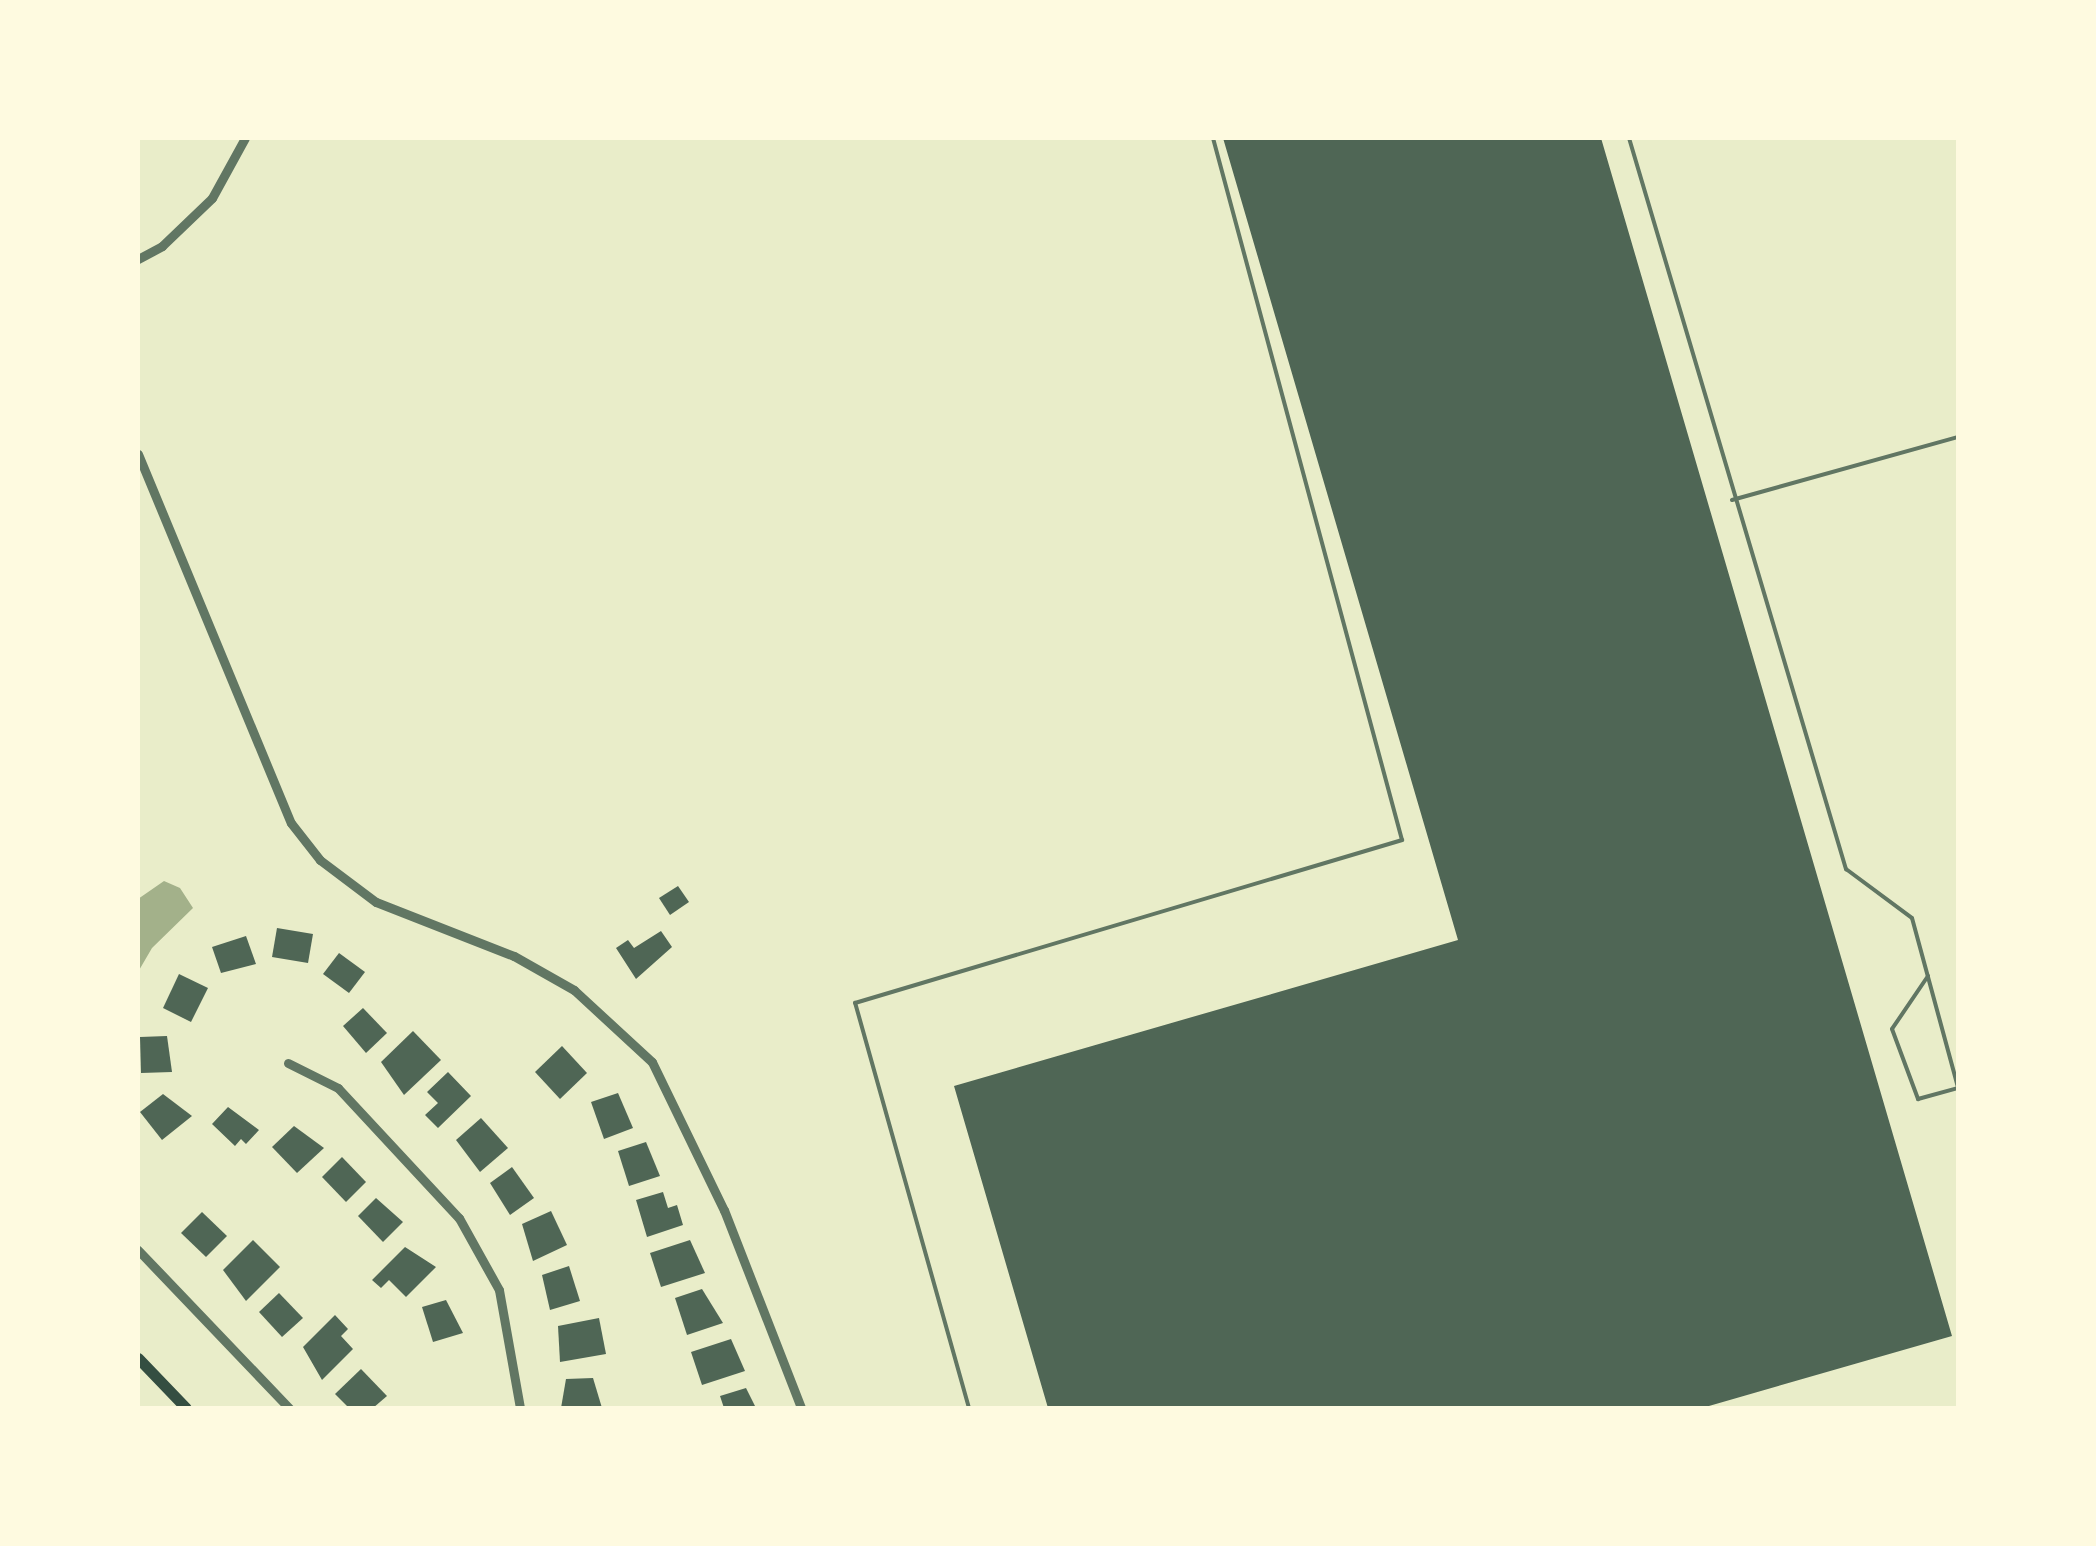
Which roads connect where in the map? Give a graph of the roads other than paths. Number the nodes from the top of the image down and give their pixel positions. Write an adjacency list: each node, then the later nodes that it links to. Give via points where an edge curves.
1 (245, 138): 4 (street, via 212,198 162,246)
2 (1212, 138): 17 (lane, via 1402,840 855,1002)
3 (1629, 138): 7 (lane)
4 (138, 259)
5 (1958, 437): 7 (lane)
6 (138, 454): 16 (street, via 291,822 320,860 376,902 514,956 574,990 652,1062 755,1281)
7 (1732, 500): 8 (lane, via 1846,868 1912,918)
8 (1928, 976): 10 (lane); 10 (lane, via 1892,1029 1918,1099)
9 (288, 1063): 15 (street, via 338,1088 460,1218 499,1290)
10 (1958, 1088)
11 (138, 1250): 14 (street)
12 (138, 1358): 13 (main road)
13 (186, 1408)
14 (289, 1408)
15 (520, 1408)
16 (801, 1408)
17 (969, 1408)

